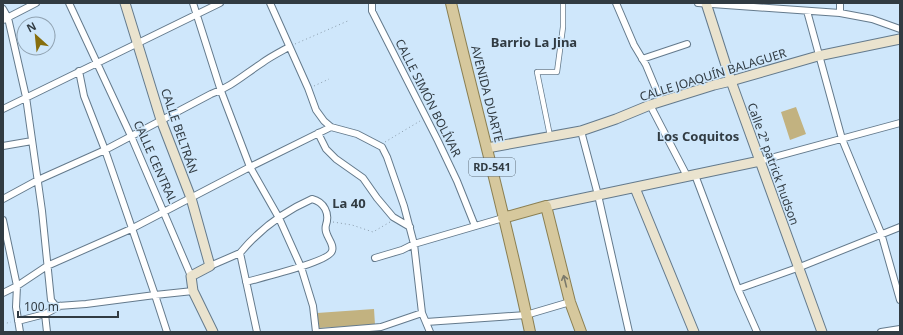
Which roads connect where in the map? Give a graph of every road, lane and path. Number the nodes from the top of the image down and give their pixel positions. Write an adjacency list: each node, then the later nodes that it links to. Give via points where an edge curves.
1 (36, 3): 17 (street)
2 (69, 3): 26 (street, CALLE CENTRAL)
3 (125, 3): 21 (main road, CALLE BELTRÁN)
4 (193, 3): 16 (street)
5 (220, 3): 16 (street)
6 (270, 3): 23 (street)
7 (372, 3): 36 (street, CALLE SIMÓN BOLÍVAR, via 374,16)
8 (451, 3): 48 (main road, AVENIDA DUARTE / RD-541)
9 (563, 3): 43 (street, via 563,27 557,72 536,72)
10 (616, 3): 25 (street)
11 (704, 3): 14 (street); 29 (main road, Calle 2ª patrick hudson)
12 (840, 3): 15 (street)
13 (3, 9): 17 (street)
14 (807, 11): 15 (street); 24 (street)
15 (840, 13): 19 (street, via 872,19)
16 (196, 14): 21 (street); 31 (street)
17 (5, 19): 32 (street)
18 (350, 20): 23 (path)
19 (900, 29)
20 (900, 39): 24 (main road, CALLE JOAQUÍN BALAGUER)
21 (138, 44): 26 (street); 37 (main road, CALLE BELTRÁN)
22 (687, 44): 25 (street)
23 (289, 47): 30 (street); 31 (street)
24 (818, 56): 29 (main road, CALLE JOAQUÍN BALAGUER); 44 (street)
25 (642, 59): 33 (street)
26 (97, 62): 27 (street); 42 (street, CALLE CENTRAL)
27 (79, 71): 32 (street); 49 (street, via 84,96)
28 (329, 79): 30 (path)
29 (731, 81): 33 (main road, CALLE JOAQUÍN BALAGUER); 50 (main road, Calle 2ª patrick hudson)
30 (308, 88): 39 (street, via 316,110)
31 (221, 91): 37 (street); 51 (street)
32 (26, 97): 35 (street); 45 (street)
33 (661, 101): 34 (main road, CALLE JOAQUÍN BALAGUER)
34 (650, 104): 40 (main road, CALLE JOAQUÍN BALAGUER, via 616,119); 52 (street)
35 (3, 108)
36 (426, 118): 47 (path); 65 (street, CALLE SIMÓN BOLÍVAR, via 457,181)
37 (161, 120): 42 (street); 56 (main road, CALLE BELTRÁN)
38 (900, 123): 44 (street)
39 (331, 127): 41 (street); 47 (street, via 357,134)
40 (581, 130): 43 (main road, CALLE JOAQUÍN BALAGUER); 55 (street)
41 (318, 133): 51 (street); 62 (street, via 326,149 363,178)
42 (131, 136): 49 (street); 59 (street, CALLE CENTRAL)
43 (550, 136): 48 (main road, CALLE JOAQUÍN BALAGUER)
44 (842, 139): 50 (street); 69 (street)
45 (32, 141): 46 (street); 53 (street)
46 (3, 146)
47 (379, 146): 66 (street, via 387,157)
48 (488, 148): 61 (main road, AVENIDA DUARTE / RD-541)
49 (104, 150): 53 (street); 68 (street)
50 (760, 161): 52 (main road); 76 (main road, Calle 2ª patrick hudson)
51 (250, 167): 56 (street); 60 (street)
52 (691, 176): 54 (main road); 80 (street)
53 (38, 180): 57 (street); 73 (street)
54 (635, 188): 55 (main road); 106 (main road)
55 (598, 195): 58 (main road); 105 (street)
56 (191, 198): 59 (street); 74 (main road, CALLE BELTRÁN)
57 (3, 199)
58 (546, 206): 61 (main road); 85 (main road, one-way to 58)
59 (164, 211): 68 (street); 77 (street, CALLE CENTRAL)
60 (279, 218): 64 (street, via 312,199 319,201 327,212); 71 (street, via 250,241); 75 (street)
61 (503, 218): 65 (street); 89 (main road, AVENIDA DUARTE / RD-541)
62 (395, 219): 64 (path, via 373,232); 66 (street)
63 (3, 220): 79 (street)
64 (327, 221): 75 (street, via 326,235 332,251 324,258)
65 (475, 226): 70 (street)
66 (410, 227): 70 (street)
67 (900, 227): 69 (street)
68 (131, 229): 73 (street); 83 (street)
69 (881, 234): 76 (street); 84 (street)
70 (414, 244): 72 (street); 87 (street)
71 (240, 253): 74 (street); 78 (street)
72 (375, 258)
73 (47, 266): 79 (street); 86 (street, via 51,300)
74 (210, 266): 77 (main road)
75 (301, 267): 78 (street); 100 (street, via 313,306)
76 (798, 267): 80 (street); 108 (main road, Calle 2ª patrick hudson)
77 (191, 276): 81 (main road, CALLE CENTRAL)
78 (246, 282): 99 (street)
79 (17, 286): 82 (street); 90 (street)
80 (738, 289): 107 (street)
81 (193, 292): 83 (street); 98 (main road, CALLE CENTRAL)
82 (3, 293)
83 (155, 294): 86 (street); 97 (street)
84 (900, 300)
85 (570, 302): 89 (street); 104 (main road)
86 (60, 306): 88 (street)
87 (422, 313): 91 (street); 94 (street)
88 (45, 314): 90 (street); 96 (street)
89 (526, 315): 91 (street); 103 (main road, AVENIDA DUARTE / RD-541)
90 (18, 321): 92 (path); 95 (street)
91 (426, 322): 102 (street)
92 (3, 324)
93 (900, 329): 109 (street)
94 (381, 330): 101 (street)
95 (20, 332)
96 (47, 332)
97 (168, 332)
98 (213, 332)
99 (257, 332)
100 (316, 332)
101 (320, 332)
102 (430, 332)
103 (530, 332)
104 (581, 332)
105 (629, 332)
106 (694, 332)
107 (757, 332)
108 (822, 332)
109 (881, 332)

